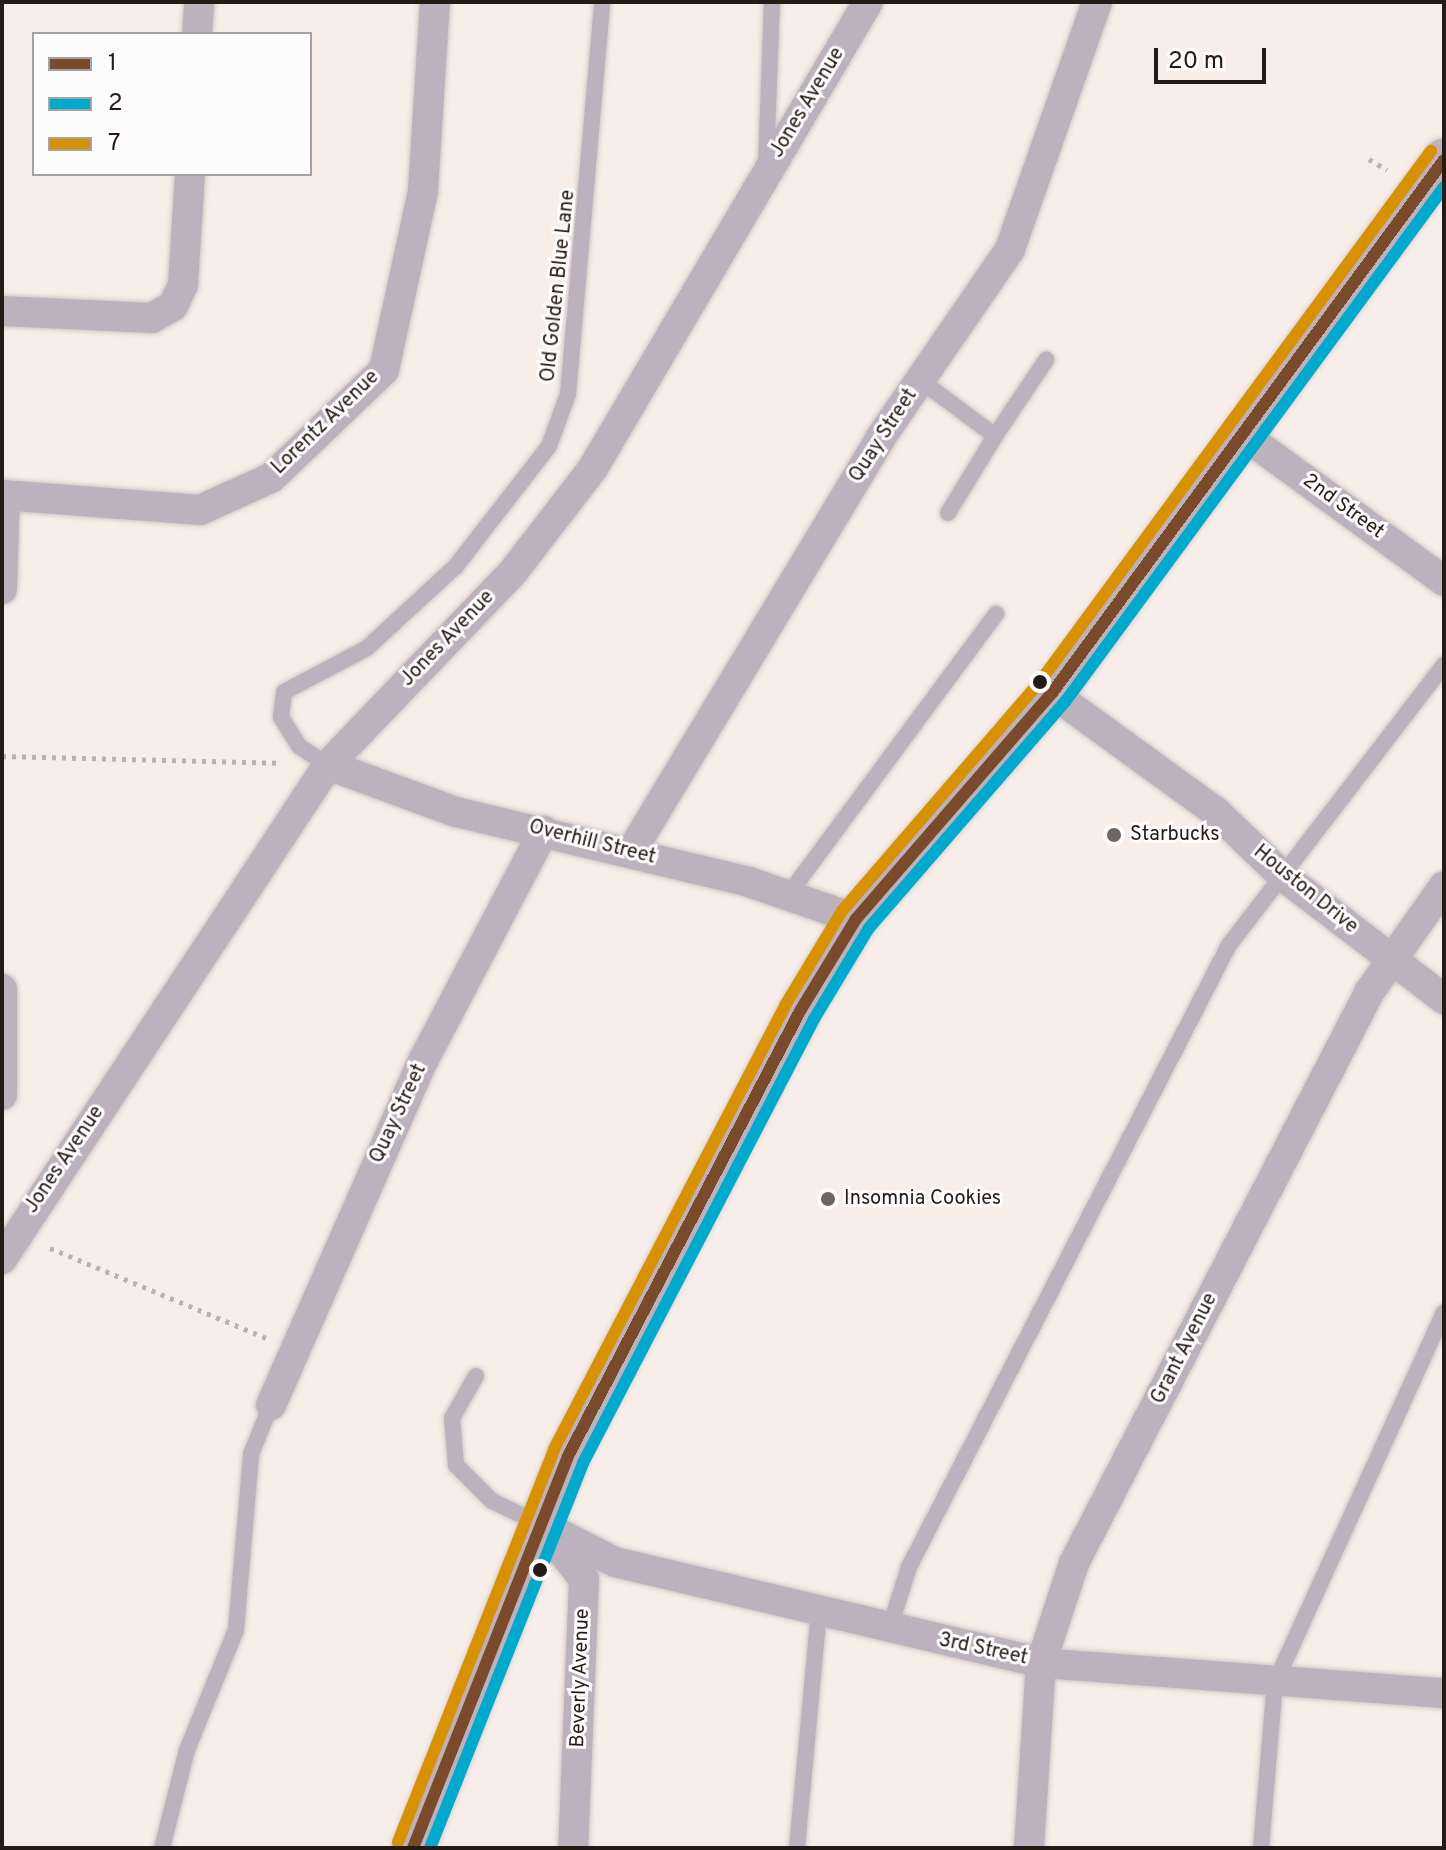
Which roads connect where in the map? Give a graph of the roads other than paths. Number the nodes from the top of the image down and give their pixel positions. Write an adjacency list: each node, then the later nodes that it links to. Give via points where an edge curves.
1 (199, 2): 7 (street)
2 (435, 2): 16 (street, Lorentz Avenue, via 423,191 384,370 271,478 200,510)
3 (602, 2): 23 (lane, Old Golden Blue Lane, via 568,394 549,446 456,566 367,648 284,692 281,717 299,746)
4 (772, 2): 8 (lane)
5 (868, 2): 8 (street, Jones Avenue)
6 (1097, 2): 13 (street, Quay Street, via 1010,249)
7 (197, 32)
8 (766, 175): 23 (street, Jones Avenue, via 593,468 513,572)
9 (190, 176): 11 (street, via 183,285 173,306 152,318)
10 (1437, 185): 14 (street)
11 (2, 311)
12 (1046, 360): 15 (lane)
13 (920, 380): 15 (lane); 25 (street, Quay Street)
14 (1241, 433): 18 (street, 2nd Street); 22 (street)
15 (995, 436): 17 (lane)
16 (4, 495): 19 (street)
17 (948, 513)
18 (1444, 581)
19 (2, 589)
20 (996, 614): 28 (lane)
21 (1444, 665): 26 (lane)
22 (1052, 693): 26 (street, Houston Drive, via 1216,812); 29 (street)
23 (328, 765): 24 (street, Overhill Street, via 456,812); 34 (street, Jones Avenue)
24 (544, 831): 25 (street, Overhill Street); 37 (street, Quay Street, via 423,1061)
25 (631, 852): 28 (street, Overhill Street)
26 (1283, 876): 30 (street, Houston Drive); 40 (lane, via 1229,945 909,1567)
27 (1444, 886): 30 (street, Grant Avenue)
28 (788, 895): 29 (street, Overhill Street)
29 (856, 919): 38 (street, via 632,1326)
30 (1389, 957): 32 (street, Houston Drive); 41 (street, Grant Avenue, via 1074,1563)
31 (2, 989): 33 (street)
32 (1444, 999)
33 (2, 1095)
34 (7, 1236)
35 (1444, 1313): 42 (lane)
36 (476, 1376): 38 (lane, via 452,1418 456,1465 492,1501)
37 (271, 1405): 44 (lane, via 251,1454 236,1630 187,1750)
38 (540, 1524): 39 (street, 3rd Street, via 615,1562); 45 (street); 46 (street, Beverly Avenue, via 584,1579)
39 (819, 1611): 40 (street, 3rd Street); 47 (lane)
40 (889, 1630): 41 (street, 3rd Street)
41 (1041, 1663): 42 (street, 3rd Street); 48 (street, Grant Avenue)
42 (1275, 1683): 43 (street, 3rd Street); 49 (lane)
43 (1444, 1693)
44 (162, 1848)
45 (413, 1848)
46 (573, 1848)
47 (797, 1848)
48 (1029, 1848)
49 (1261, 1848)

